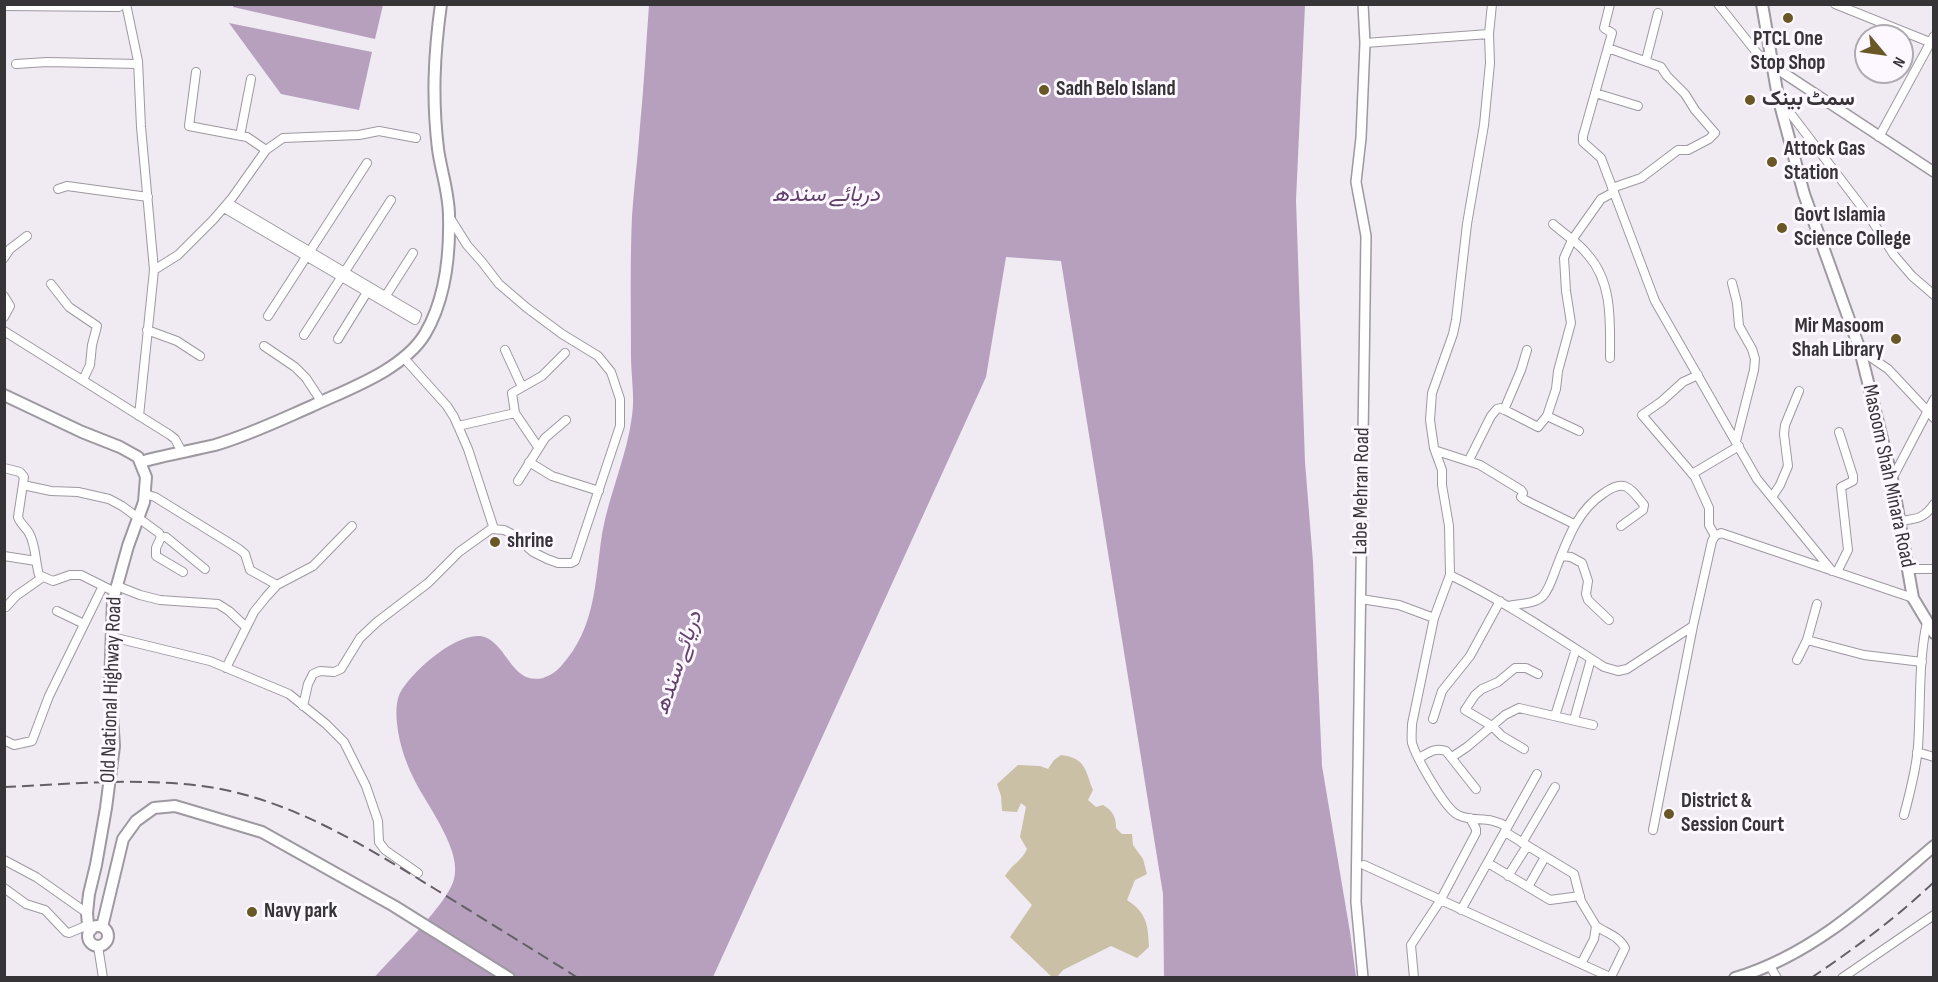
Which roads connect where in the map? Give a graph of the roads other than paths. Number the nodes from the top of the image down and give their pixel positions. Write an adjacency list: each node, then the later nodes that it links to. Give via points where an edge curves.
1 (441, 4): 39 (main road, via 434,109)
2 (1363, 4): 17 (street, Labe Mehran Road)
3 (1492, 4): 15 (street)
4 (1610, 4): 18 (street, via 1604,28 1612,33)
5 (1718, 4): 22 (street, via 1757,53)
6 (1762, 4): 22 (main road, Masoom Shah Minara Road)
7 (1835, 4): 13 (street)
8 (1857, 4): 13 (street)
9 (4, 6): 10 (street)
10 (14, 6): 11 (street)
11 (58, 6): 12 (street)
12 (123, 6): 21 (street)
13 (1846, 9): 16 (street)
14 (1658, 12): 19 (street)
15 (1489, 34): 17 (street); 87 (street, via 1484,124 1454,334 1432,393 1430,420)
16 (1932, 41): 29 (street)
17 (1365, 43): 122 (street, Labe Mehran Road, via 1356,182 1366,236)
18 (1608, 48): 19 (street); 25 (street)
19 (1646, 60): 35 (street, via 1661,67 1716,133 1688,150 1678,150 1641,178)
20 (16, 64): 21 (street)
21 (138, 64): 36 (street)
22 (1773, 66): 26 (main road, Masoom Shah Minara Road); 29 (street)
23 (196, 72): 28 (street, via 189,126)
24 (251, 79): 28 (street)
25 (1595, 93): 27 (street); 35 (street, via 1583,142 1601,158)
26 (1778, 97): 51 (street, via 1894,255); 62 (main road, Masoom Shah Minara Road, via 1804,194)
27 (1638, 106)
28 (240, 136): 31 (street)
29 (1879, 137): 33 (street)
30 (416, 138): 31 (street, via 379,130 359,135 283,138)
31 (267, 150): 38 (street)
32 (367, 163): 44 (street)
33 (1934, 172)
34 (58, 189): 36 (street, via 67,186)
35 (1613, 190): 42 (street, via 1601,199); 68 (street, via 1655,300)
36 (148, 197): 46 (street)
37 (391, 200): 47 (street)
38 (226, 205): 44 (street); 46 (street, via 178,255)
39 (450, 217): 66 (main road, via 446,272 437,309 424,334); 96 (street, via 463,240 499,284 562,334 598,356 611,372 620,399 620,426)
40 (1553, 224): 42 (street)
41 (27, 236): 45 (street)
42 (1572, 240): 67 (street, via 1587,252 1605,286); 79 (street, via 1564,258 1571,323 1557,389)
43 (413, 253): 53 (street)
44 (308, 254): 47 (street); 54 (street)
45 (4, 258)
46 (154, 270): 56 (street)
47 (343, 275): 50 (street); 58 (street)
48 (1732, 283): 84 (street, via 1741,331 1755,358)
49 (51, 284): 69 (street, via 69,307 97,326 90,365)
50 (368, 290): 53 (street); 53 (street, via 415,320 417,315); 59 (street)
51 (1934, 295)
52 (4, 296): 55 (street, via 10,306)
53 (386, 297)
54 (268, 316)
55 (4, 317)
56 (147, 330): 65 (street, via 177,341); 78 (street)
57 (4, 331): 69 (street)
58 (304, 334)
59 (338, 339)
60 (264, 346): 74 (street, via 295,367)
61 (1527, 350): 75 (street)
62 (1860, 350): 77 (street, via 1888,369); 93 (main road, Masoom Shah Minara Road)
63 (505, 351): 70 (street)
64 (565, 353): 70 (street, via 542,376)
65 (200, 356)
66 (403, 357): 74 (main road, via 387,369); 81 (street, via 447,406)
67 (1610, 358)
68 (1698, 375): 84 (street); 92 (street, via 1683,382 1642,415)
69 (83, 380): 78 (street)
70 (522, 387): 76 (street, via 512,393)
71 (1799, 391): 98 (street, via 1785,425 1788,465)
72 (4, 395): 89 (main road, via 120,447)
73 (1934, 399): 77 (street)
74 (321, 401): 86 (main road, via 258,430)
75 (1504, 410): 79 (street, via 1538,427); 88 (street, via 1501,408 1491,416)
76 (515, 413): 81 (street); 85 (street)
77 (1931, 415): 93 (street)
78 (139, 416): 86 (street, via 175,439)
79 (1546, 416): 82 (street)
80 (566, 420): 85 (street)
81 (458, 426): 105 (street)
82 (1579, 431)
83 (1839, 432): 115 (street, via 1853,481 1841,488 1848,550)
84 (1737, 444): 92 (street); 98 (street)
85 (538, 447): 90 (street)
86 (182, 452): 89 (main road)
87 (1437, 452): 88 (street); 116 (street, via 1449,526)
88 (1469, 460): 102 (street, via 1521,490 1525,500)
89 (140, 462): 97 (main road, Old National Highway Road, via 146,477)
90 (529, 462): 94 (street); 96 (street, via 552,476)
91 (4, 468): 95 (street, via 20,472)
92 (1692, 474): 106 (street, via 1710,508 1709,525)
93 (1892, 479): 101 (main road, Masoom Shah Minara Road)
94 (518, 481)
95 (23, 484): 100 (street, via 108,499); 110 (street, via 18,517 28,532)
96 (599, 490): 105 (street, via 575,561 571,563 547,560 514,535)
97 (145, 494): 100 (main road, Old National Highway Road); 118 (street, via 155,496 239,549 250,570)
98 (1772, 497): 115 (street)
99 (1934, 504): 101 (street, via 1925,515)
100 (139, 518): 107 (street); 120 (main road, Old National Highway Road)
101 (1899, 521): 113 (main road, Masoom Shah Minara Road)
102 (1574, 524): 104 (street, via 1597,497 1616,485 1624,485 1644,505 1643,510); 109 (street)
103 (352, 526): 118 (street, via 313,566)
104 (1621, 526)
105 (494, 529): 143 (street, via 459,552 428,583 377,622 360,638 342,669 313,674)
106 (1715, 536): 115 (street, via 1721,533); 132 (street)
107 (161, 537): 112 (street); 114 (street, via 156,556)
108 (4, 556): 110 (street)
109 (1561, 556): 125 (street, via 1542,597 1533,603); 129 (street, via 1582,563 1588,600)
110 (36, 561): 117 (street)
111 (1934, 568): 113 (street)
112 (205, 569)
113 (1908, 569): 121 (main road, Masoom Shah Minara Road)
114 (183, 572)
115 (1834, 572): 121 (street)
116 (1450, 575): 123 (street); 128 (street)
117 (43, 577): 119 (street, via 53,581 81,575); 126 (street)
118 (277, 585): 133 (street)
119 (103, 586): 120 (street); 131 (street)
120 (116, 589): 133 (street, via 160,600 218,604); 135 (main road, Old National Highway Road)
121 (1913, 598): 130 (main road, Masoom Shah Minara Road)
122 (1361, 599): 128 (street, via 1399,605); 186 (street, Labe Mehran Road, via 1356,902)
123 (1500, 601): 125 (street); 145 (street, via 1470,656 1442,691)
124 (1817, 604): 136 (street)
125 (1508, 606): 137 (street)
126 (6, 607)
127 (57, 611): 131 (street)
128 (1434, 618): 154 (street, via 1412,724 1412,741)
129 (1609, 620)
130 (1927, 622): 134 (main road, Masoom Shah Minara Road); 140 (street)
131 (84, 624): 149 (street, via 32,741 14,745)
132 (1693, 626): 138 (street, via 1627,669 1604,667); 161 (street)
133 (246, 627): 141 (street)
134 (1934, 633)
135 (112, 637): 141 (street); 175 (main road, Old National Highway Road, via 113,754)
136 (1807, 640): 139 (street); 140 (street, via 1863,656)
137 (1576, 649): 138 (street); 144 (street)
138 (1592, 659): 146 (street)
139 (1797, 660)
140 (1922, 662): 151 (street)
141 (226, 668): 143 (street, via 289,694)
142 (1538, 674): 148 (street, via 1515,668 1475,694 1465,710)
143 (303, 706): 168 (street, via 345,742 378,820 381,846)
144 (1555, 716): 146 (street); 148 (street, via 1519,708)
145 (1433, 718)
146 (1574, 720): 147 (street)
147 (1593, 725)
148 (1492, 726): 150 (street); 152 (street)
149 (4, 740)
150 (1524, 748)
151 (1917, 752): 153 (street); 158 (street)
152 (1452, 757): 154 (street, via 1440,748); 157 (street)
153 (1934, 757)
154 (1419, 758): 159 (street, via 1450,809)
155 (1537, 774): 160 (street)
156 (1555, 787): 162 (street)
157 (1476, 789)
158 (1904, 815)
159 (1470, 818): 160 (street, via 1491,819); 173 (street, via 1476,833)
160 (1506, 830): 162 (street); 166 (street)
161 (1653, 830)
162 (1524, 844): 164 (street); 169 (street)
163 (1934, 846): 181 (main road, via 1830,932)
164 (1545, 857): 170 (street); 172 (street, via 1574,874)
165 (4, 860): 175 (street)
166 (1488, 863): 169 (street); 174 (street)
167 (1364, 865): 173 (street)
168 (418, 873)
169 (1509, 876): 170 (street)
170 (1528, 887): 172 (street, via 1550,900)
171 (4, 888): 178 (street, via 26,904 45,910 66,932)
172 (1580, 896): 177 (street)
173 (1440, 901): 174 (street); 187 (street, via 1411,945)
174 (1461, 910): 180 (street)
175 (87, 912): 178 (main road, Old National Highway Road)
176 (1934, 915): 190 (street)
177 (1596, 926): 180 (street); 183 (street, via 1624,944)
178 (93, 927): 179 (main road, via 88,936); 179 (main road, via 107,932 107,940); 185 (main road, via 123,839 136,821 154,808 175,806 262,832 394,906)
179 (98, 946): 184 (street)
180 (1581, 964): 182 (street)
181 (1770, 966): 188 (main road); 189 (street)
182 (1594, 974): 183 (street)
183 (1611, 977)
184 (103, 978)
185 (509, 978)
186 (1364, 978)
187 (1414, 978)
188 (1735, 978)
189 (1777, 978)
190 (1842, 978)

